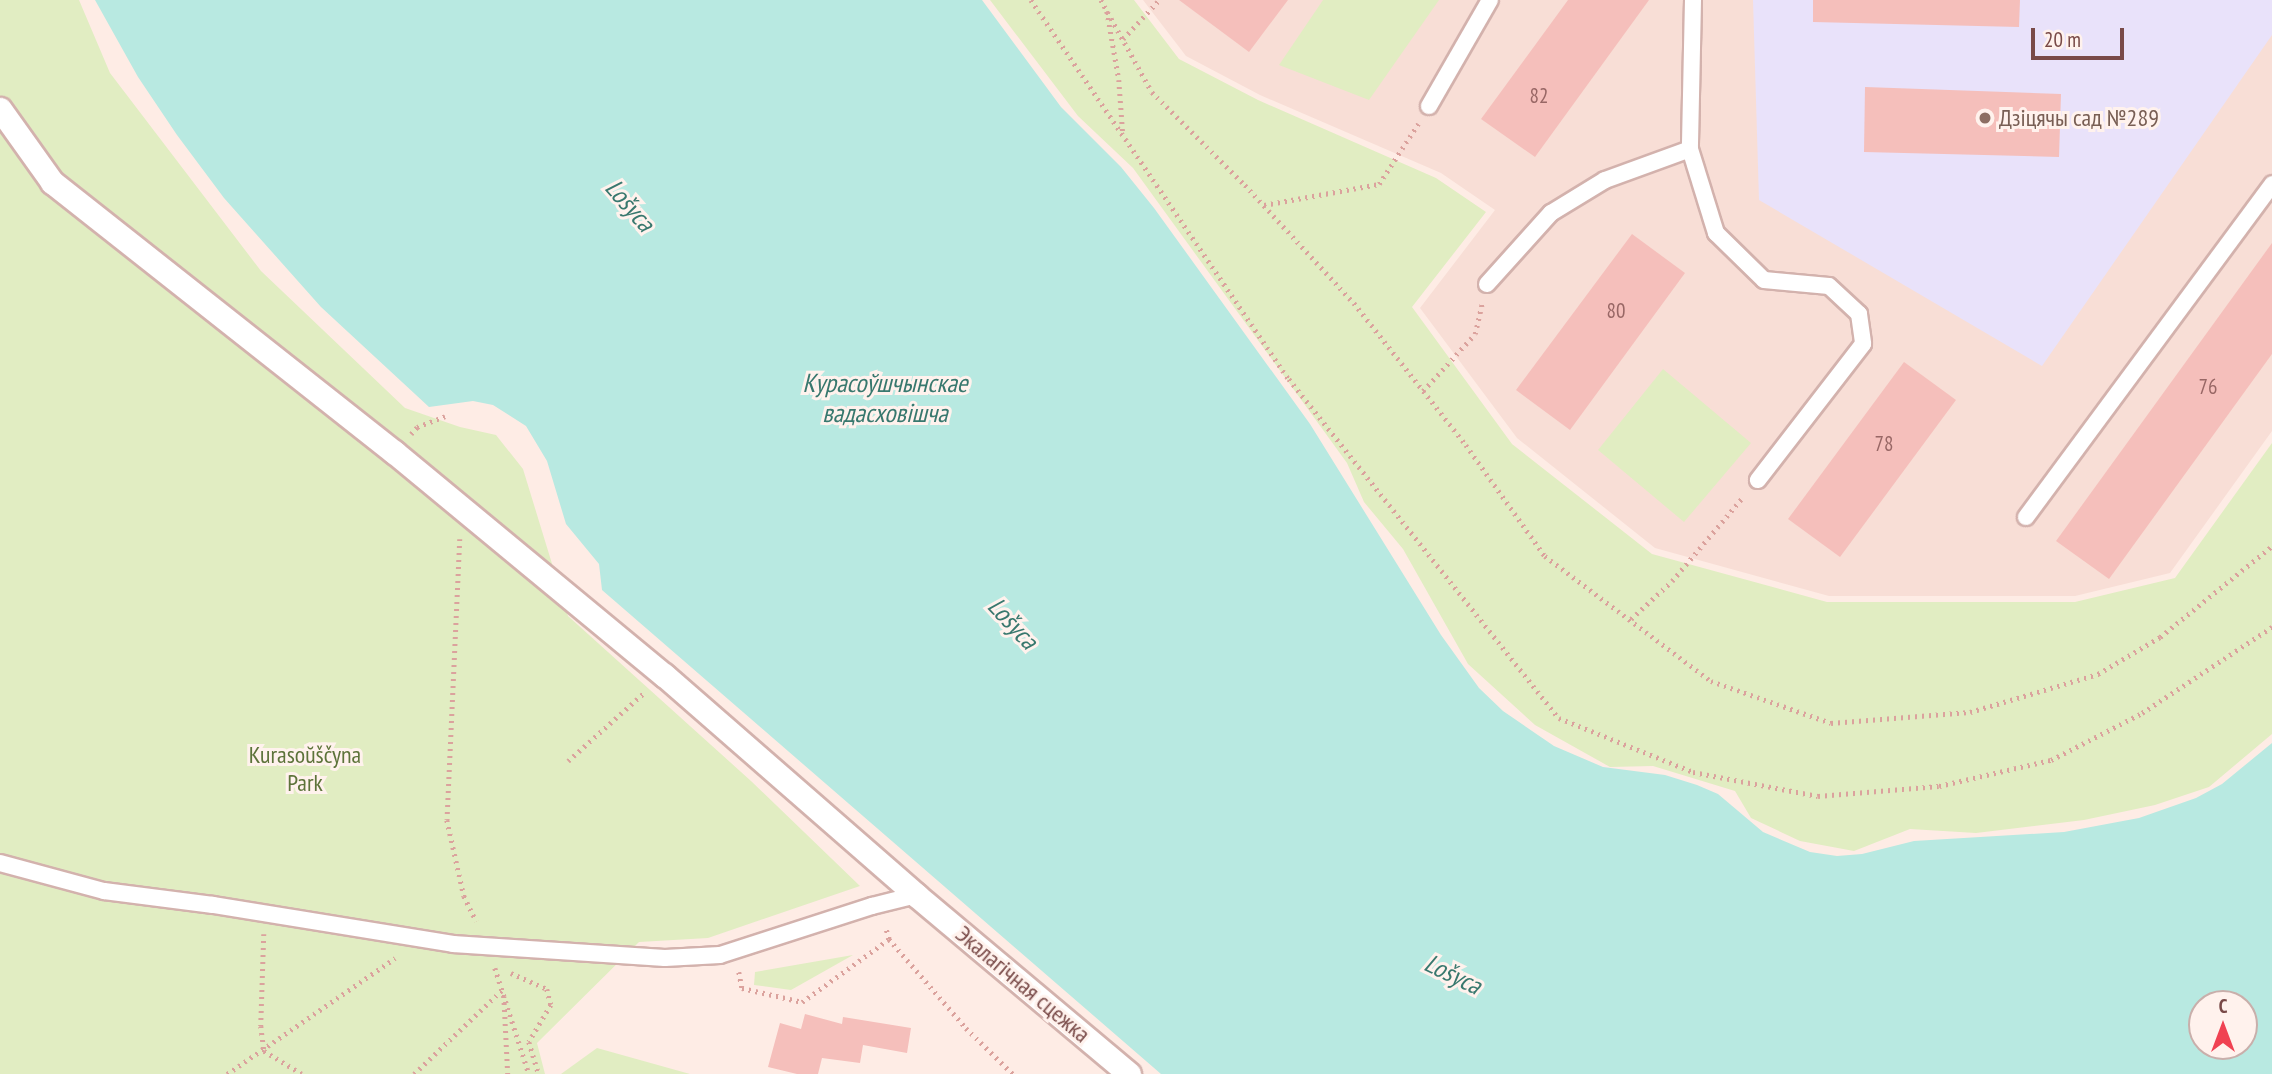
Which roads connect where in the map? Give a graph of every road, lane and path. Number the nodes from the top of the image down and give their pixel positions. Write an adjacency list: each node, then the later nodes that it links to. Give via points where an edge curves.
1 (1031, 0): 10 (path)
2 (1101, 0): 6 (path)
3 (1159, 0): 7 (path)
4 (1490, 0): 8 (lane)
5 (1693, 0): 11 (lane)
6 (1106, 7): 7 (path); 10 (path)
7 (1123, 39): 13 (path, via 1152,92)
8 (1429, 106): 13 (path, via 1379,184)
9 (0, 109): 20 (street, Экалагічная сцежка, via 52,182)
10 (1124, 135): 24 (path, via 1289,379 1559,718 1693,772 1818,796 1940,786 2051,760 2142,713)
11 (1690, 149): 14 (lane, via 1605,180 1550,213); 19 (lane, via 1716,233 1764,280 1829,286 1859,314 1863,344)
12 (2272, 184): 21 (lane)
13 (1264, 205): 16 (path, via 1354,303)
14 (1487, 284)
15 (1475, 334): 16 (path)
16 (1423, 391): 23 (path, via 1545,556)
17 (445, 416): 18 (path)
18 (417, 428)
19 (1758, 480): 23 (path, via 1672,581)
20 (459, 506): 25 (street, Экалагічная сцежка); 32 (path, via 460,579 447,820 464,896)
21 (2026, 517)
22 (2272, 546): 23 (path, via 2160,637 2098,674 1970,712 1831,723 1711,681)
23 (1631, 619)
24 (2272, 627)
25 (664, 675): 26 (path); 28 (street, Экалагічная сцежка)
26 (568, 761)
27 (0, 863): 32 (lane, via 104,891)
28 (916, 895): 32 (lane, via 720,955 665,958); 45 (street, Экалагічная сцежка)
29 (882, 920): 31 (path)
30 (264, 934): 37 (path)
31 (889, 939): 34 (path, via 802,1002 742,988); 44 (path)
32 (487, 946): 35 (path)
33 (402, 953): 37 (path)
34 (738, 961)
35 (495, 967): 36 (path); 43 (path, via 547,989 551,1005 529,1042)
36 (503, 989): 40 (path); 41 (path); 42 (path)
37 (264, 1051): 38 (path); 39 (path)
38 (228, 1074)
39 (302, 1074)
40 (414, 1074)
41 (508, 1074)
42 (529, 1074)
43 (539, 1074)
44 (1013, 1074)
45 (1129, 1074)

